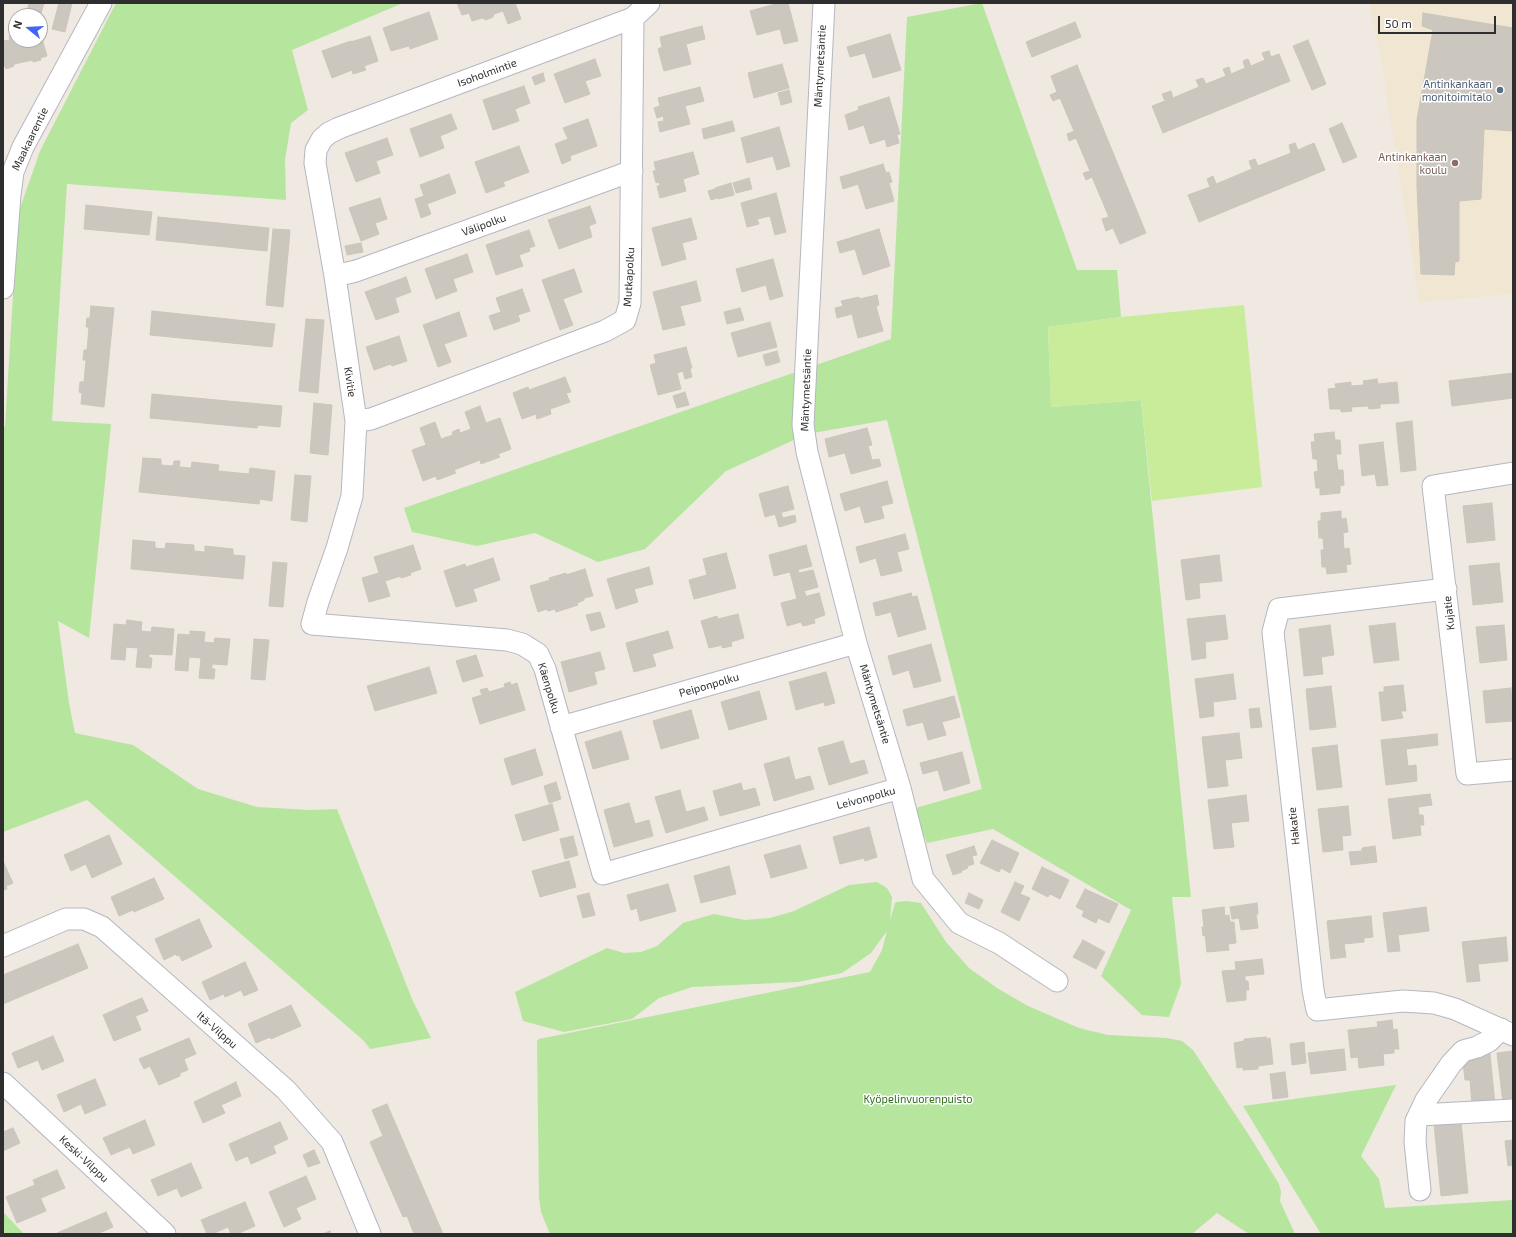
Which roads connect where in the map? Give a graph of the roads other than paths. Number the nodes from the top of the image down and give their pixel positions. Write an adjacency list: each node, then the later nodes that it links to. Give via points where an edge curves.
1 (101, 3): 8 (street, Maakaarentie, via 13,172)
2 (649, 3): 4 (street, Isoholmintie)
3 (824, 3): 13 (street, Mäntymetsäntie, via 804,425 807,452)
4 (633, 18): 5 (street, Isoholmintie, via 340,128); 6 (street, Mutkapolku)
5 (322, 139): 7 (street, Kivitie, via 316,150 315,163)
6 (632, 171): 7 (street, Välipolku, via 356,271); 9 (street, Mutkapolku, via 630,303 625,320 605,331 371,419)
7 (335, 276): 9 (street, Kivitie)
8 (3, 288)
9 (356, 421): 12 (street, Kivitie, via 352,496)
10 (1513, 473): 11 (street, Kujatie, via 1433,486)
11 (1446, 589): 15 (street, Kujatie, via 1467,774); 20 (street, Hakatie, via 1279,609 1273,632 1313,990 1317,1010 1403,1001 1434,1003 1455,1009)
12 (312, 624): 14 (street, Käenpolku, via 507,640 522,644 538,654 545,669)
13 (856, 643): 14 (street, Peiponpolku); 16 (street, Mäntymetsäntie)
14 (561, 728): 17 (street, Käenpolku)
15 (1513, 770)
16 (900, 788): 17 (street, Leivonpolku); 19 (street, Leivonpolku, via 923,879 959,923 999,943)
17 (603, 874)
18 (3, 946): 26 (street, Itä-Vilppu, via 66,919 84,919 102,927 286,1090 332,1142)
19 (1057, 981)
20 (1507, 1032): 23 (street, via 1463,1051 1450,1064)
21 (3, 1083): 25 (street, Keski-Vilppu)
22 (1513, 1110): 23 (street)
23 (1419, 1115): 24 (street, via 1416,1121 1415,1142)
24 (1420, 1190)
25 (165, 1234)
26 (370, 1234)

